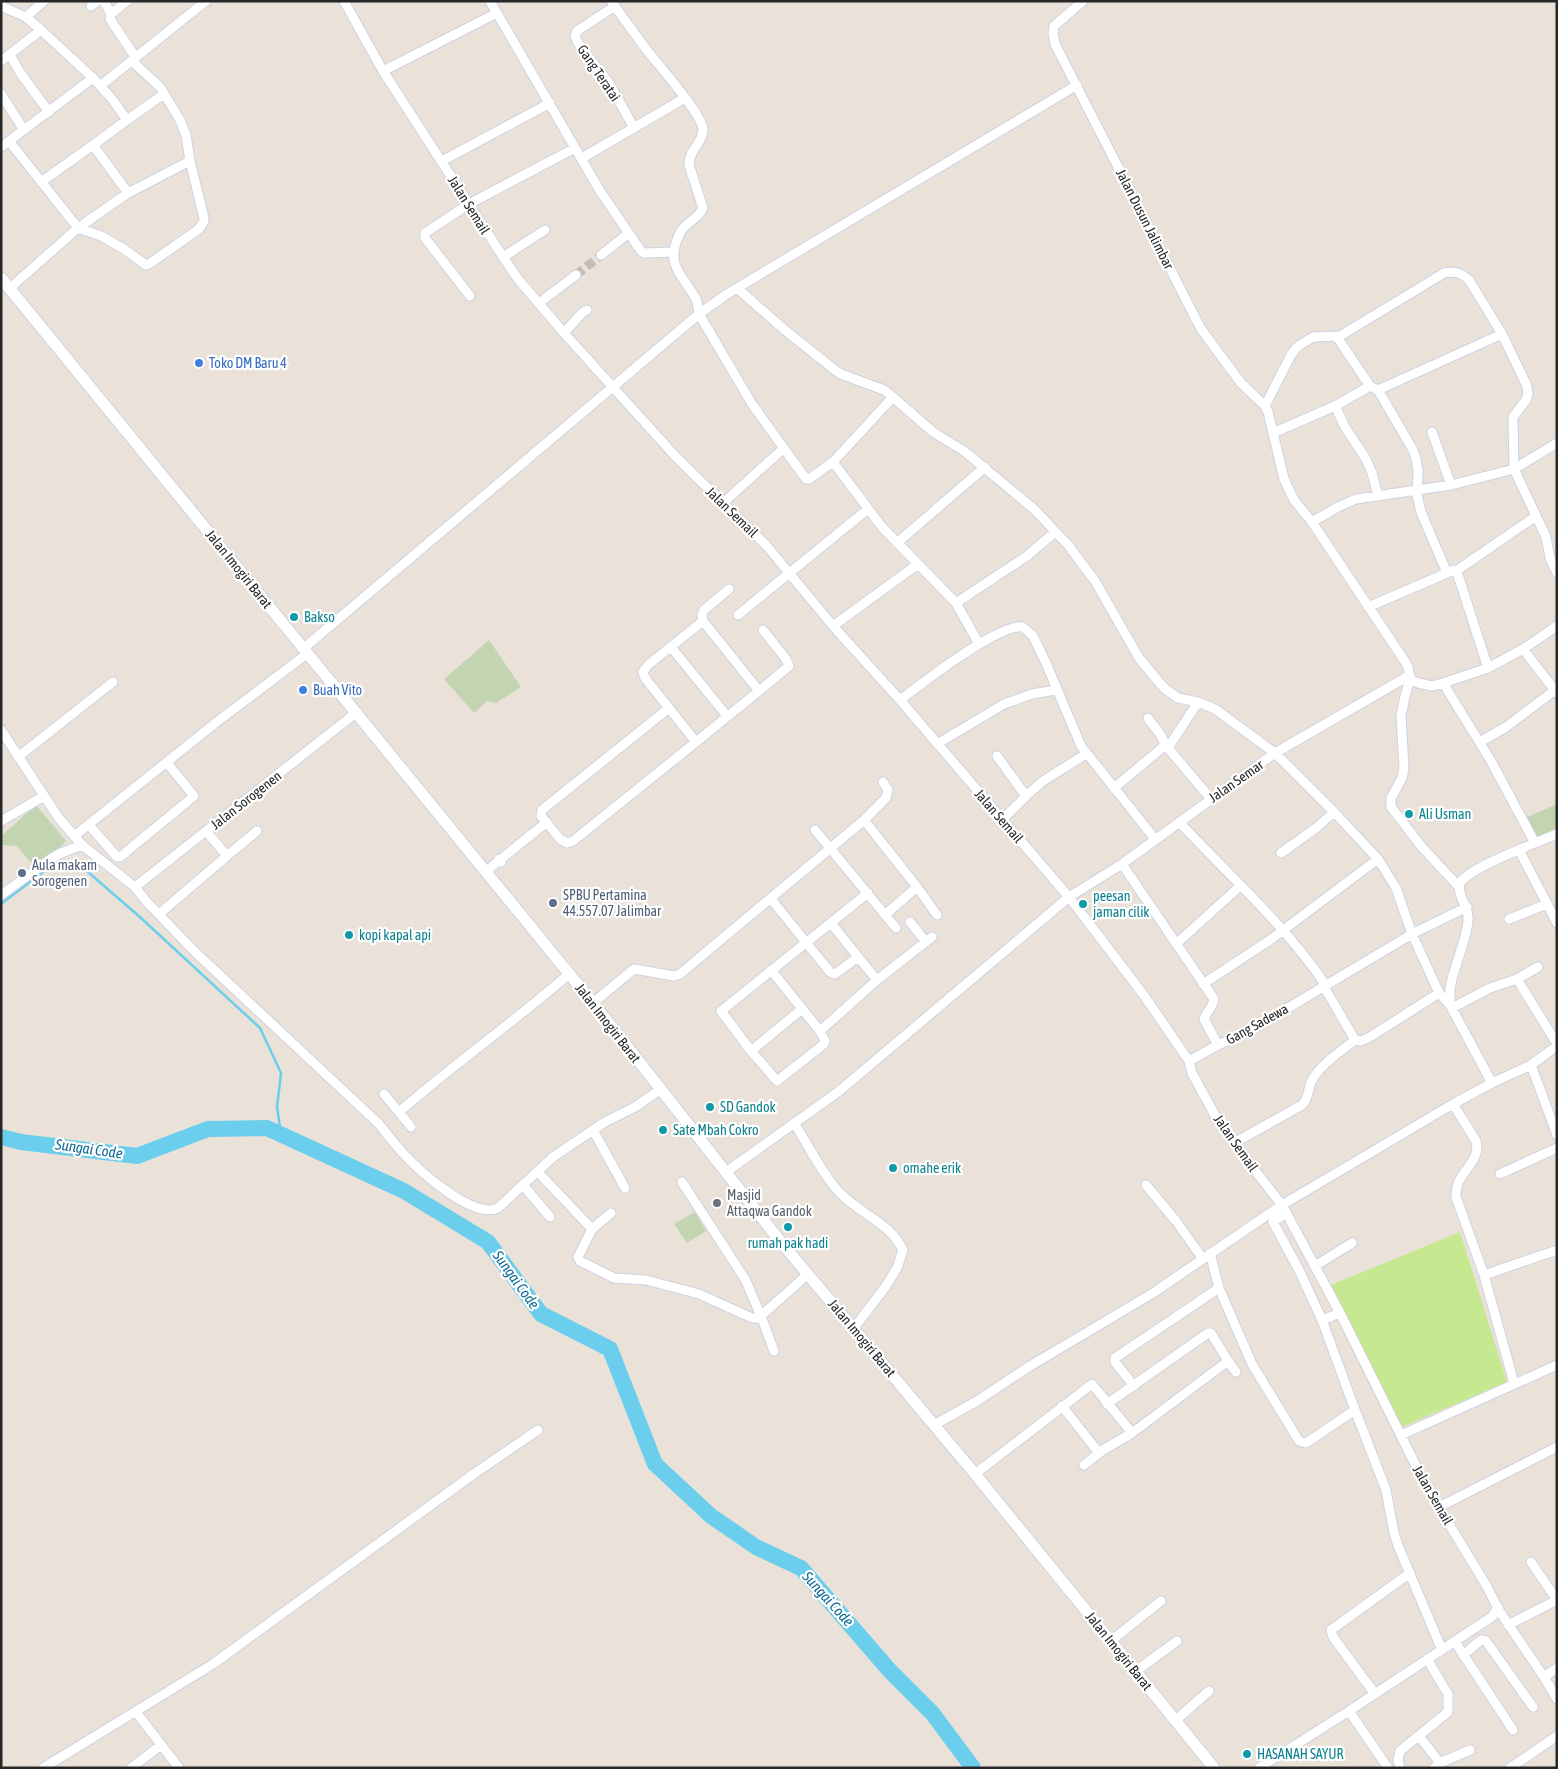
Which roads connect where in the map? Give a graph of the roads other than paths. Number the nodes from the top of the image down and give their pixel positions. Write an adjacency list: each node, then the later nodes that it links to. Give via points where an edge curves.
1 (44, 1): 12 (street)
2 (104, 1): 11 (street)
3 (127, 1): 11 (street)
4 (206, 1): 15 (street)
5 (344, 1): 17 (street, Jalan Semail)
6 (490, 1): 10 (street)
7 (1083, 1): 19 (street, Jalan Dusun Jalimbar, via 1057,22 1053,33 1055,44)
8 (613, 4): 23 (street); 27 (street, Gang Teratai, via 577,30 575,36 609,83)
9 (1, 6): 12 (street)
10 (497, 13): 17 (street); 24 (street)
11 (111, 14): 15 (street, via 110,21)
12 (26, 17): 13 (street)
13 (41, 30): 14 (street); 18 (street)
14 (10, 55): 16 (street); 25 (street)
15 (134, 59): 20 (street); 22 (street)
16 (1, 61)
17 (383, 70): 35 (street, Jalan Semail)
18 (92, 78): 20 (street); 25 (street)
19 (1077, 85): 48 (street); 59 (street, Jalan Dusun Jalimbar, via 1201,329 1241,383)
20 (100, 86): 26 (street)
21 (1, 94): 28 (street)
22 (164, 94): 26 (street); 34 (street, via 185,131)
23 (685, 98): 27 (street); 42 (street, via 703,131 689,158 689,165 703,208 680,231)
24 (550, 103): 32 (street); 35 (street)
25 (49, 112): 28 (street)
26 (127, 120): 30 (street)
27 (634, 128): 33 (street)
28 (24, 130): 29 (street)
29 (9, 141): 31 (street); 36 (street)
30 (93, 144): 36 (street); 37 (street)
31 (1, 146)
32 (575, 148): 33 (street); 38 (street)
33 (582, 158): 41 (street)
34 (190, 161): 37 (street); 39 (street, via 204,221 199,229 149,264 101,236)
35 (442, 161): 38 (street, Jalan Semail)
36 (41, 182): 39 (street)
37 (128, 193): 39 (street)
38 (469, 204): 44 (street, Jalan Semail); 49 (street, via 424,236)
39 (78, 228): 47 (street)
40 (545, 230): 44 (street)
41 (629, 234): 42 (street, via 644,253); 43 (street)
42 (674, 252): 52 (street, via 674,265 697,300)
43 (600, 255)
44 (503, 257): 50 (street, Jalan Semail)
45 (576, 275): 50 (street)
46 (1, 278): 47 (main road, Jalan Imogiri Barat)
47 (10, 288): 92 (main road, Jalan Imogiri Barat)
48 (737, 288): 52 (street); 58 (street, via 835,370)
49 (470, 296)
50 (538, 303): 53 (street, Jalan Semail)
51 (587, 310): 53 (street)
52 (699, 314): 56 (street); 64 (street, via 752,404)
53 (564, 333): 56 (street, Jalan Semail)
54 (1502, 334): 55 (street, via 1469,280 1454,271 1444,273); 57 (street); 67 (street, via 1528,394 1513,417)
55 (1337, 337): 57 (street); 59 (street, via 1313,337 1297,347)
56 (613, 386): 71 (street, Jalan Semail, via 676,457); 92 (street)
57 (1374, 388): 60 (street); 69 (street, via 1416,459)
58 (894, 397): 65 (street); 66 (street, via 933,432 964,450)
59 (1264, 406): 62 (street, Jalan Dusun Jalimbar)
60 (1335, 406): 62 (street); 70 (street, via 1366,459)
61 (1432, 432): 68 (street)
62 (1273, 433): 74 (street, Jalan Dusun Jalimbar, via 1284,479 1294,500)
63 (1557, 443): 67 (street)
64 (784, 448): 65 (street, via 807,480); 71 (street)
65 (833, 462): 72 (street)
66 (985, 468): 75 (street, via 1034,509); 76 (street)
67 (1514, 469): 68 (street); 73 (street)
68 (1451, 485): 69 (street)
69 (1418, 490): 70 (street); 79 (street, via 1421,512)
70 (1378, 496): 74 (street, via 1356,499)
71 (723, 503): 78 (street, Jalan Semail)
72 (868, 509): 76 (street); 78 (street)
73 (1536, 516): 79 (street); 80 (street)
74 (1312, 522): 83 (street, Jalan Dusun Jalimbar)
75 (1055, 532): 82 (street, via 1027,556); 101 (street, via 1095,581 1139,658 1164,688 1178,698)
76 (898, 542): 77 (street)
77 (918, 564): 82 (street); 86 (street)
78 (789, 572): 84 (street); 86 (street, Jalan Semail)
79 (1451, 572): 83 (street); 93 (street)
80 (1557, 573)
81 (729, 589): 85 (street, via 704,610)
82 (956, 603): 89 (street)
83 (1368, 607): 94 (street, Jalan Dusun Jalimbar, via 1404,660)
84 (738, 615)
85 (703, 621): 90 (street); 98 (street)
86 (833, 626): 100 (street, Jalan Semail)
87 (1557, 626): 91 (street)
88 (763, 630): 98 (street, via 788,666)
89 (979, 644): 97 (street, via 1012,627 1023,627 1033,636); 100 (street)
90 (671, 647): 102 (street, via 643,672); 104 (street)
91 (1523, 649): 93 (street); 99 (street)
92 (306, 650): 103 (main road, Jalan Imogiri Barat); 115 (street)
93 (1488, 668): 96 (street)
94 (1410, 677): 96 (street, via 1418,683 1432,686); 111 (street, Jalan Semar); 146 (street, via 1401,716 1404,768 1390,807 1420,846)
95 (114, 682): 114 (street)
96 (1443, 684): 108 (street)
97 (1056, 690): 109 (street, via 1004,704); 112 (street)
98 (759, 691): 104 (street)
99 (1556, 692): 108 (street)
100 (900, 700): 109 (street, Jalan Semail)
101 (1198, 702): 110 (street); 111 (street, via 1215,709)
102 (669, 708): 107 (street); 125 (street, via 542,810 541,816)
103 (356, 712): 129 (street, Jalan Sorogenen); 142 (main road, Jalan Imogiri Barat)
104 (727, 716): 107 (street)
105 (1148, 718): 110 (street)
106 (2, 735): 114 (street)
107 (696, 742): 125 (street, via 573,842 567,844 562,841)
108 (1480, 742): 134 (street)
109 (937, 744): 123 (street, Jalan Semail)
110 (1167, 748): 117 (street, via 1162,747); 120 (street)
111 (1275, 753): 120 (street, Jalan Semar); 121 (street)
112 (1086, 754): 117 (street); 119 (street, via 1043,781)
113 (997, 756): 119 (street)
114 (18, 757): 118 (street)
115 (167, 763): 127 (street); 127 (street, via 194,796 120,857)
116 (883, 782): 122 (street, via 888,790 886,798)
117 (1114, 788): 133 (street)
118 (44, 796): 124 (street); 135 (street)
119 (1026, 796): 123 (street)
120 (1211, 799): 126 (street, Jalan Semar)
121 (1334, 812): 138 (street); 140 (street)
122 (864, 820): 136 (street); 145 (street)
123 (1003, 820): 149 (street, Jalan Semail)
124 (1, 821)
125 (547, 822): 142 (street)
126 (1179, 822): 133 (street, Jalan Semar); 143 (street)
127 (88, 824): 131 (street)
128 (815, 830): 136 (street)
129 (206, 831): 139 (street); 144 (street, Jalan Sorogenen)
130 (257, 831): 139 (street)
131 (78, 833)
132 (1557, 834): 134 (street)
133 (1155, 839): 141 (street, Jalan Semar)
134 (1535, 843): 137 (street)
135 (82, 845): 144 (street); 148 (street, via 52,858)
136 (832, 849): 147 (street); 150 (street)
137 (1519, 850): 146 (street, via 1470,874); 151 (street)
138 (1281, 853)
139 (227, 856): 153 (street)
140 (1378, 859): 161 (street); 162 (street, via 1396,888)
141 (1122, 864): 149 (street, Jalan Semar); 164 (street)
142 (486, 872): 168 (main road, Jalan Imogiri Barat)
143 (1240, 886): 161 (street); 164 (street)
144 (135, 887): 153 (street)
145 (917, 887): 154 (street); 155 (street)
146 (1459, 887): 152 (street)
147 (868, 894): 154 (street); 158 (street)
148 (1, 895)
149 (1070, 897): 181 (street, Jalan Semail); 188 (street, Jalan Semar, via 838,1092)
150 (771, 899): 163 (street); 174 (street, via 680,974 674,976 636,968)
151 (1546, 904): 156 (street); 159 (street)
152 (1467, 906): 162 (street, Gang Sadewa); 173 (street, via 1468,922)
153 (159, 914): 198 (street, via 262,1016 379,1124 408,1157 446,1190 466,1203 488,1211 498,1208)
154 (886, 914): 160 (street)
155 (937, 915)
156 (1509, 919)
157 (910, 922): 170 (street, via 929,939)
158 (831, 923): 163 (street); 165 (street)
159 (1557, 923)
160 (896, 928)
161 (1283, 931): 171 (street); 172 (street)
162 (1412, 934): 172 (street, Gang Sadewa); 173 (street)
163 (806, 942): 165 (street, via 833,974); 167 (street)
164 (1176, 944): 171 (street)
165 (858, 957): 170 (street)
166 (1538, 967): 169 (street)
167 (771, 970): 175 (street); 180 (street, via 721,1012)
168 (569, 974): 174 (main road, Jalan Imogiri Barat); 187 (street)
169 (1517, 979): 173 (street); 179 (street)
170 (877, 980): 176 (street)
171 (1203, 984): 178 (street, via 1214,998 1204,1019)
172 (1324, 985): 177 (street); 178 (street, Gang Sadewa, via 1251,1030)
173 (1446, 1001): 177 (street, via 1361,1042); 183 (street)
174 (592, 1003): 184 (main road, Jalan Imogiri Barat)
175 (802, 1009): 176 (street); 180 (street)
176 (820, 1031): 180 (street, via 824,1044 778,1082)
177 (1355, 1040): 192 (street, via 1312,1079 1302,1105)
178 (1218, 1045): 181 (street, Gang Sadewa)
179 (1557, 1045): 182 (street)
180 (752, 1051)
181 (1189, 1062): 192 (street, Jalan Semail, via 1213,1111)
182 (1532, 1065): 183 (street); 191 (street)
183 (1492, 1083): 186 (street)
184 (661, 1089): 190 (street); 195 (main road, Jalan Imogiri Barat)
185 (384, 1094): 187 (street)
186 (1453, 1104): 201 (street); 212 (street, via 1478,1147 1455,1190 1459,1210)
187 (399, 1112): 189 (street)
188 (794, 1123): 195 (street, Jalan Semar); 217 (street, via 831,1182 894,1234 903,1250 886,1286)
189 (411, 1127)
190 (593, 1130): 194 (street); 200 (street)
191 (1557, 1135)
192 (1234, 1143): 201 (street, Jalan Semail)
193 (1557, 1148): 196 (street)
194 (537, 1171): 198 (street); 204 (street)
195 (726, 1172): 211 (main road, Jalan Imogiri Barat)
196 (1500, 1174)
197 (682, 1182): 215 (street, via 742,1275)
198 (523, 1185): 203 (street)
199 (1146, 1185): 207 (street)
200 (625, 1188)
201 (1284, 1209): 207 (street); 208 (street, Jalan Semail); 209 (street, via 1273,1222)
202 (611, 1213): 204 (street)
203 (550, 1217)
204 (592, 1229): 215 (street, via 578,1257 614,1278 646,1280 699,1294 752,1318)
205 (1352, 1243): 210 (street)
206 (1557, 1250): 212 (street)
207 (1206, 1256): 213 (street); 227 (street, via 1152,1293)
208 (1309, 1256): 209 (street); 210 (street, Jalan Semail)
209 (1296, 1264): 216 (street)
210 (1315, 1266): 214 (street, Jalan Semail)
211 (808, 1274): 215 (street); 217 (main road, Jalan Imogiri Barat)
212 (1484, 1275): 222 (street)
213 (1218, 1288): 223 (street, via 1115,1358); 226 (street, via 1252,1364 1301,1442 1306,1443)
214 (1340, 1313): 216 (street); 230 (street, Jalan Semail)
215 (762, 1316): 218 (street)
216 (1322, 1320): 226 (street)
217 (854, 1328): 227 (main road, Jalan Imogiri Barat)
218 (774, 1351)
219 (1228, 1361): 221 (street); 223 (street, via 1208,1333); 229 (street)
220 (1557, 1364): 222 (street)
221 (1236, 1372)
222 (1514, 1383): 230 (street)
223 (1134, 1386): 224 (street)
224 (1107, 1404): 225 (street, via 1092,1384); 229 (street)
225 (1062, 1406): 232 (street); 234 (street)
226 (1355, 1410): 237 (street, via 1386,1490 1394,1533)
227 (934, 1425): 234 (main road, Jalan Imogiri Barat)
228 (538, 1430): 257 (street, via 213,1664)
229 (1132, 1433): 232 (street)
230 (1401, 1435): 235 (street, Jalan Semail)
231 (1557, 1447): 235 (street)
232 (1099, 1453): 233 (street)
233 (1084, 1465)
234 (975, 1474): 243 (main road, Jalan Imogiri Barat)
235 (1439, 1507): 240 (street, Jalan Semail)
236 (1531, 1562): 238 (street)
237 (1410, 1573): 246 (street); 253 (street, via 1331,1630)
238 (1557, 1600): 242 (street)
239 (1161, 1601): 243 (street)
240 (1498, 1607): 241 (street); 242 (street, Jalan Semail)
241 (1493, 1616): 242 (street); 245 (street)
242 (1508, 1623): 251 (street, Jalan Semail)
243 (1112, 1640): 250 (main road, Jalan Imogiri Barat)
244 (1177, 1642): 250 (street)
245 (1455, 1642): 246 (street); 247 (street)
246 (1442, 1650): 248 (street)
247 (1463, 1655): 255 (street, via 1485,1640); 259 (street)
248 (1427, 1659): 253 (street); 260 (street, via 1448,1694 1449,1707 1448,1712)
249 (1557, 1668): 251 (street)
250 (1136, 1671): 258 (main road, Jalan Imogiri Barat)
251 (1544, 1677): 254 (street, Jalan Semail)
252 (1209, 1691): 258 (street)
253 (1375, 1694): 256 (street)
254 (1557, 1700)
255 (1533, 1707)
256 (1349, 1711): 269 (street); 270 (street)
257 (136, 1712): 262 (street); 265 (street)
258 (1176, 1720): 268 (main road, Jalan Imogiri Barat)
259 (1513, 1730)
260 (1419, 1736): 264 (street); 271 (street, via 1400,1751)
261 (1557, 1736): 272 (street)
262 (161, 1745): 266 (street); 267 (street)
263 (1470, 1750): 264 (street)
264 (1437, 1765)
265 (43, 1768)
266 (131, 1768)
267 (179, 1768)
268 (1214, 1768)
269 (1259, 1768)
270 (1388, 1768)
271 (1400, 1768)
272 (1510, 1768)

